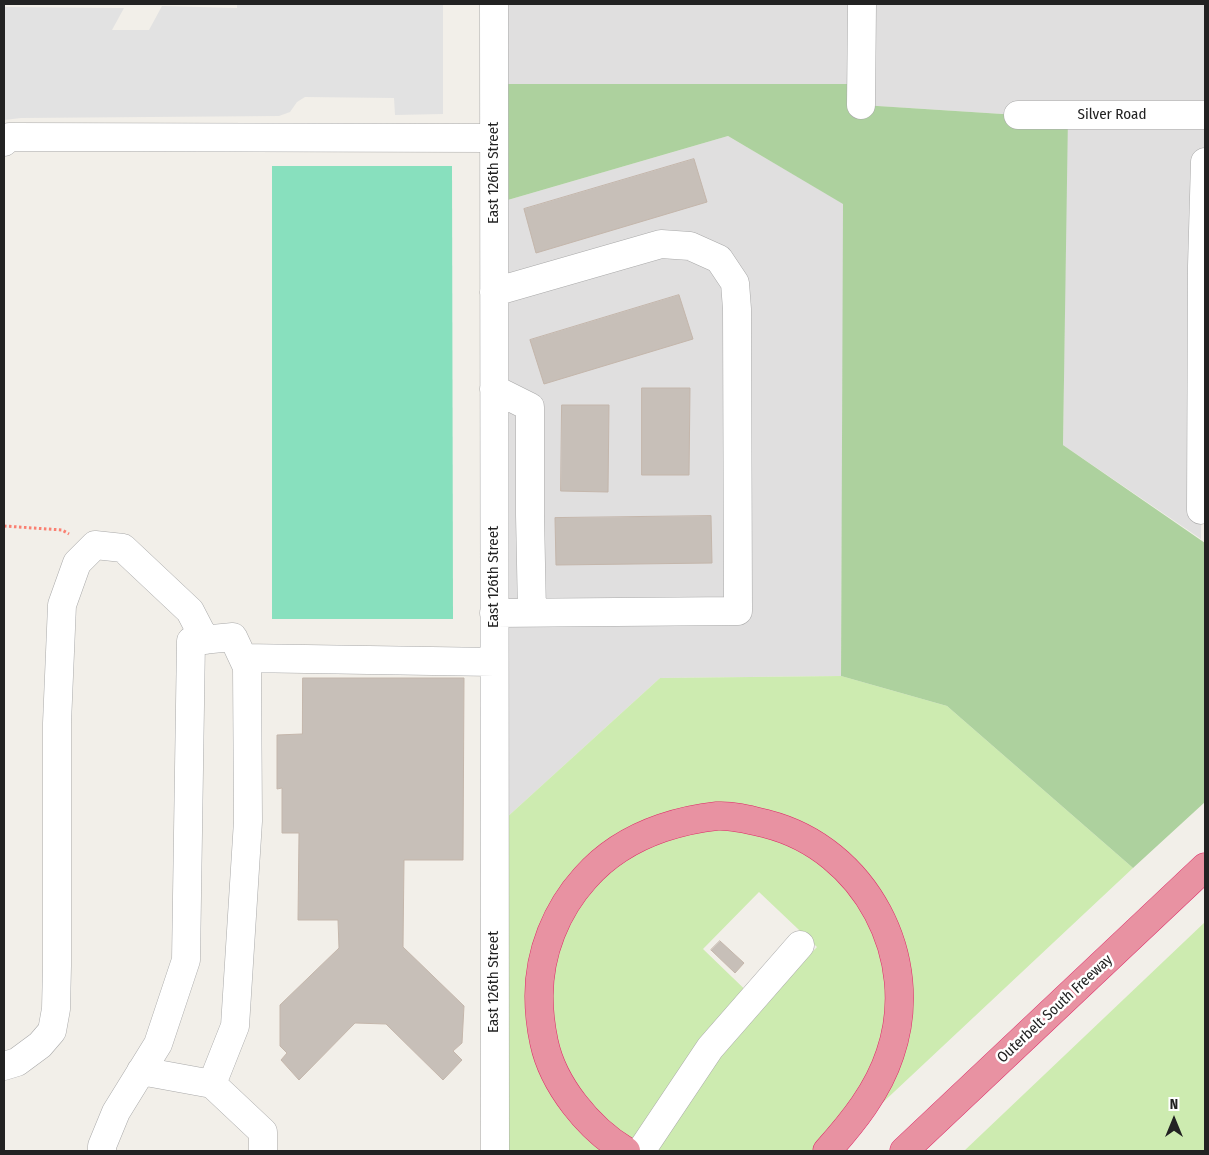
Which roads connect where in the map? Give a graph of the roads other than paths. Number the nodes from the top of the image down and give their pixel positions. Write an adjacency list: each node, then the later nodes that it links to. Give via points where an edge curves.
1 (494, 4): 6 (street, East 126th Street)
2 (862, 4): 3 (street)
3 (861, 105)
4 (1018, 114): 5 (street, Silver Road)
5 (1205, 114)
6 (494, 138): 7 (street, via 9,137); 10 (street, East 126th Street)
7 (4, 142)
8 (1205, 162): 9 (street)
9 (1204, 266): 12 (street)
10 (494, 292): 11 (street, East 126th Street); 13 (street, via 661,244 690,246 719,259 735,283 738,611)
11 (494, 389): 13 (street, via 530,407); 14 (street, East 126th Street)
12 (1201, 510)
13 (532, 612): 14 (street)
14 (494, 613): 17 (street, East 126th Street)
15 (205, 640): 16 (street, via 233,637); 20 (street, via 190,611 124,548 95,545 77,562 62,605 57,723 56,1009 52,1031 40,1045 17,1062); 21 (street, via 191,641 186,960 158,1044)
16 (243, 658): 17 (street); 22 (street, via 247,667 248,821 235,1026)
17 (494, 662): 26 (street, East 126th Street)
18 (1205, 867): 23 (highway, Outerbelt South Freeway)
19 (800, 945): 28 (street, via 710,1048)
20 (4, 1066)
21 (141, 1071): 22 (street); 24 (street, via 116,1112)
22 (212, 1084): 25 (street, via 263,1132)
23 (910, 1146)
24 (102, 1151)
25 (263, 1151)
26 (495, 1151)
27 (626, 1151): 29 (highway, via 590,1123 570,1099 555,1073 544,1044 539,1008 539,979 546,946 575,890 598,863 652,831 682,821 719,816 750,819 780,827 832,856 872,903 888,933 897,963 900,994 898,1024 890,1054 878,1083 851,1124)
28 (641, 1151)
29 (827, 1151)

